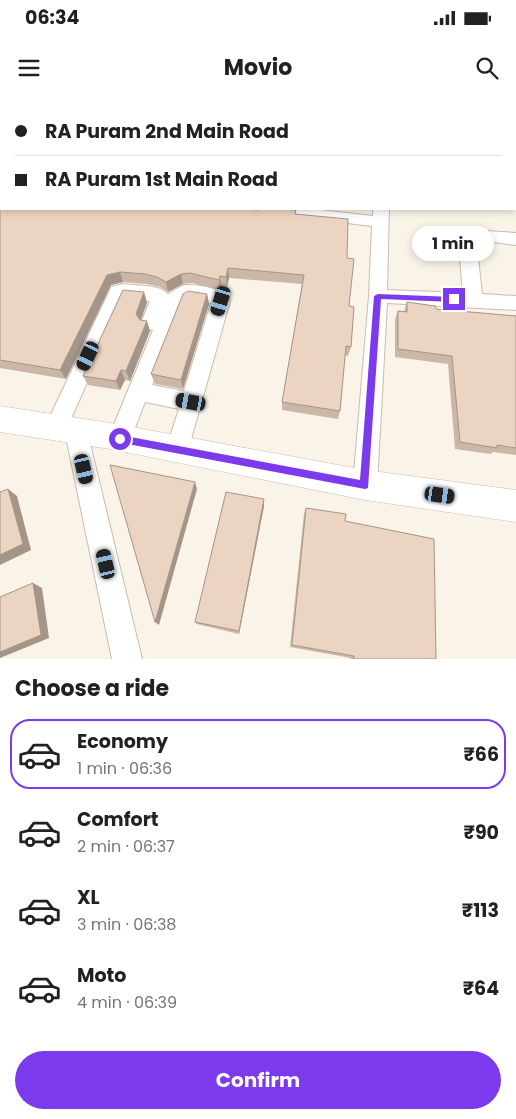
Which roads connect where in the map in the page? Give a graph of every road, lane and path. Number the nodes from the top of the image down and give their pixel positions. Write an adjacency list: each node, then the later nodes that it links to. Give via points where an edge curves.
1 (289, 210): 2 (street)
2 (380, 215): 4 (street)
3 (516, 239): 5 (street, via 491,236 471,241 468,248)
4 (378, 296): 5 (street); 13 (street)
5 (473, 300): 6 (street)
6 (516, 303)
7 (139, 392): 8 (street); 8 (street, via 175,299 186,292 216,296 221,301); 11 (street)
8 (191, 402): 12 (street)
9 (0, 419): 10 (main road)
10 (66, 429): 11 (main road); 11 (street, via 118,292 158,295 161,298 122,396); 15 (street)
11 (115, 438): 12 (main road)
12 (178, 449): 13 (main road)
13 (365, 485): 14 (main road)
14 (516, 506)
15 (127, 659)

